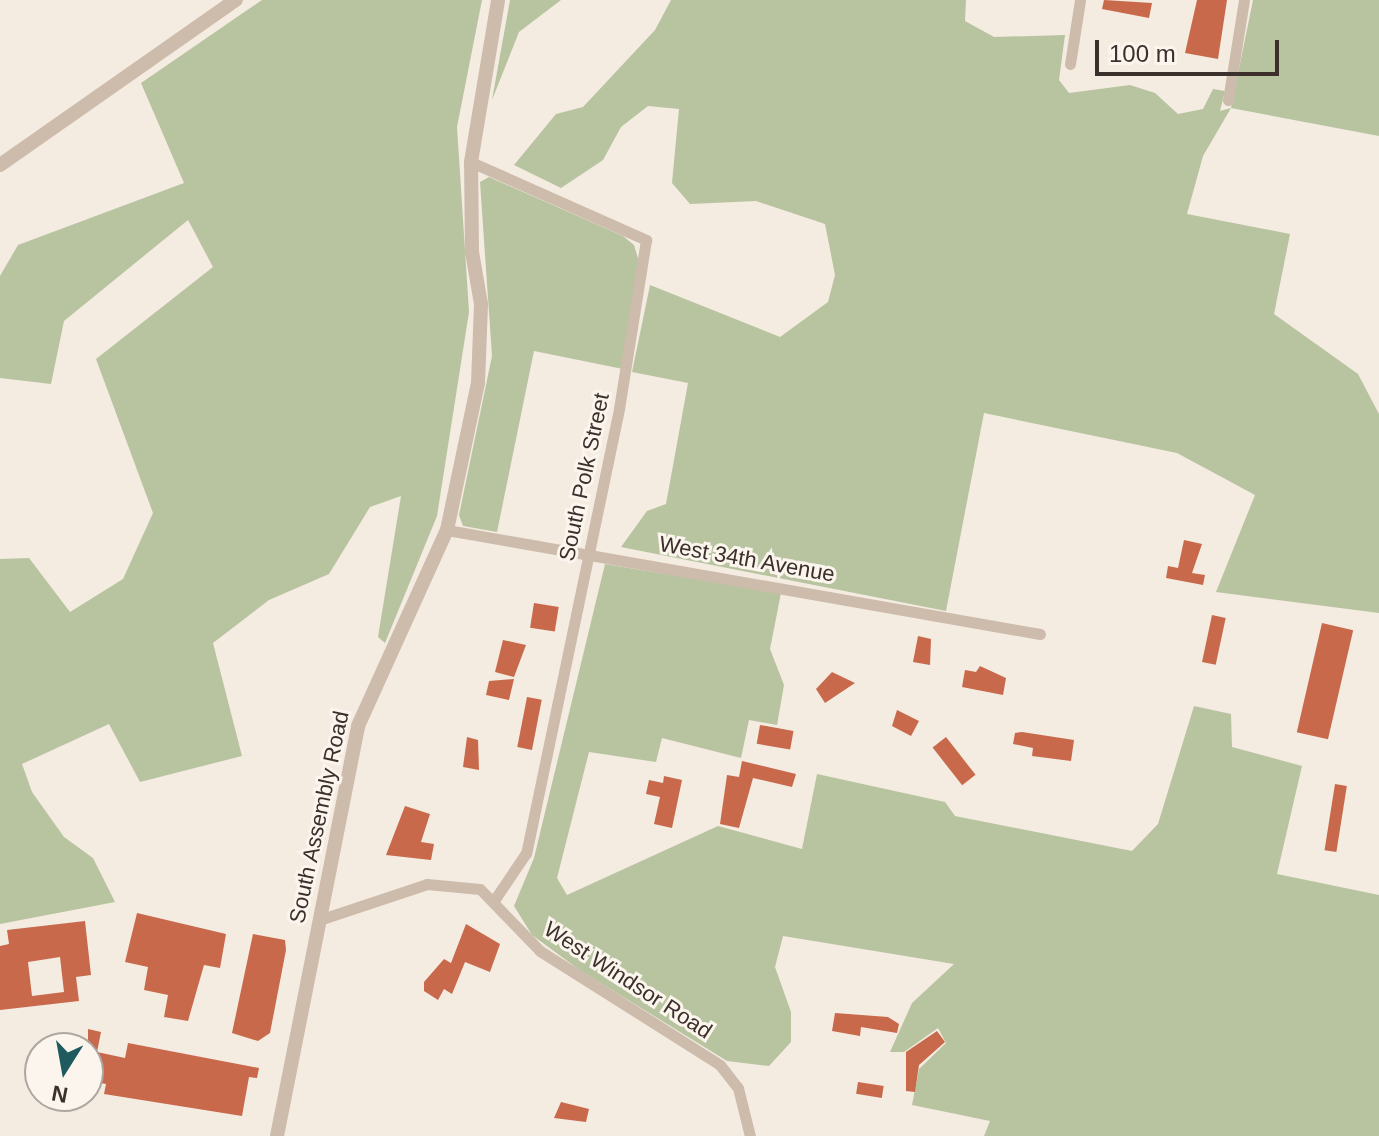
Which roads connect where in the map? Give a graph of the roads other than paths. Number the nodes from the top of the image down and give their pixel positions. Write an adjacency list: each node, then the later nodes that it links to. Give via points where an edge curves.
1 (236, 0): 8 (street)
2 (498, 0): 7 (street, South Assembly Road)
3 (1080, 0): 5 (street)
4 (1244, 0): 6 (street)
5 (1070, 64)
6 (1228, 100)
7 (471, 162): 9 (street, South Assembly Road, via 481,344); 10 (street, South Polk Street, via 646,240 643,287)
8 (0, 165)
9 (447, 530): 10 (street, West 34th Avenue); 13 (street, South Assembly Road, via 363,711)
10 (589, 551): 11 (street, West 34th Avenue); 12 (street, South Polk Street, via 526,853)
11 (1040, 634)
12 (495, 899): 13 (street, West Windsor Road, via 463,884 427,884); 15 (street, West Windsor Road, via 540,951 699,1050 738,1088)
13 (319, 920): 14 (street, South Assembly Road)
14 (277, 1136)
15 (750, 1136)

